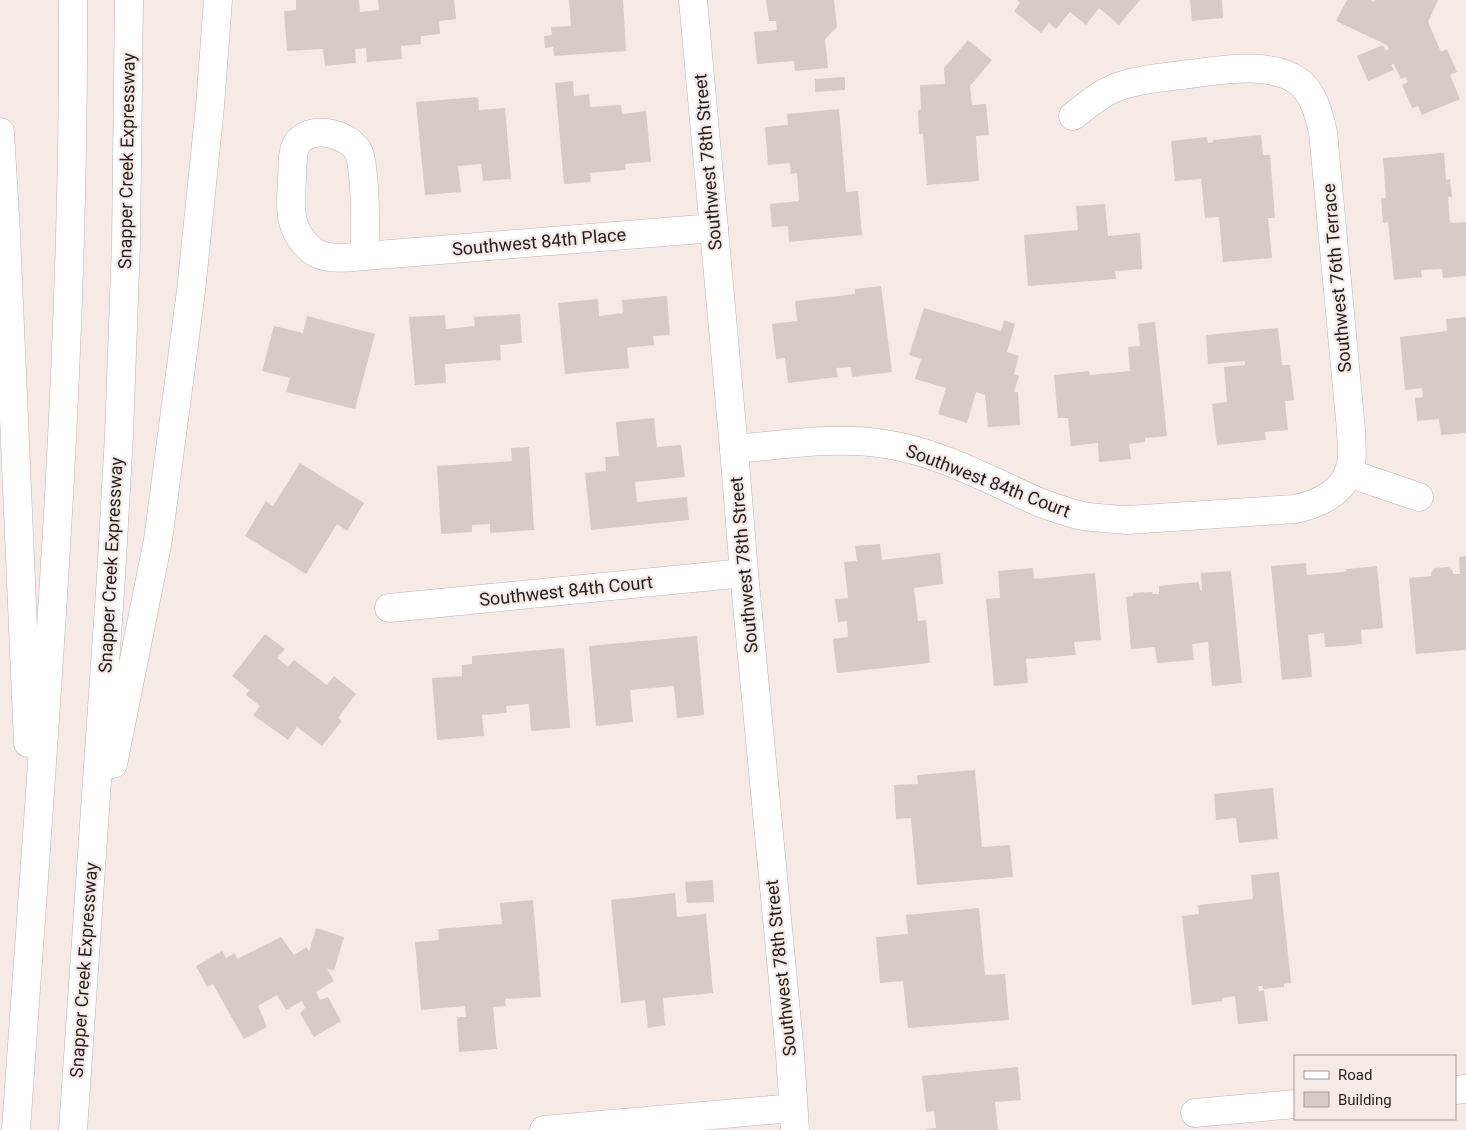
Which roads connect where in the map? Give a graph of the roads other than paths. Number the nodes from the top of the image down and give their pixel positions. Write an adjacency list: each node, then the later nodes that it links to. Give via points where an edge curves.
1 (73, 0): 15 (main road, via 64,391)
2 (130, 0): 14 (main road, Snapper Creek Expressway, via 119,435)
3 (218, 0): 14 (main road, via 192,281 158,540)
4 (693, 0): 7 (main road, Southwest 78th Street)
5 (1073, 116): 10 (main road, Southwest 76th Terrace, via 1108,90 1169,76 1250,69 1280,72 1304,87 1320,120 1324,144 1351,430)
6 (0, 132): 15 (main road)
7 (714, 228): 8 (main road, Southwest 84th Place); 9 (main road, Southwest 78th Street)
8 (365, 256)
9 (734, 448): 10 (main road, Southwest 84th Court, via 835,441 902,447 945,460 1041,503 1090,517 1127,520 1306,507 1337,490); 12 (main road, Southwest 78th Street)
10 (1348, 473): 11 (main road)
11 (1419, 497)
12 (744, 573): 13 (main road, Southwest 84th Court); 18 (main road, Southwest 78th Street)
13 (389, 608)
14 (91, 871): 20 (main road, Snapper Creek Expressway)
15 (33, 882): 19 (main road)
16 (1294, 1104): 17 (main road)
17 (1195, 1113)
18 (794, 1119): 21 (main road)
19 (16, 1130)
20 (73, 1130)
21 (544, 1130)

